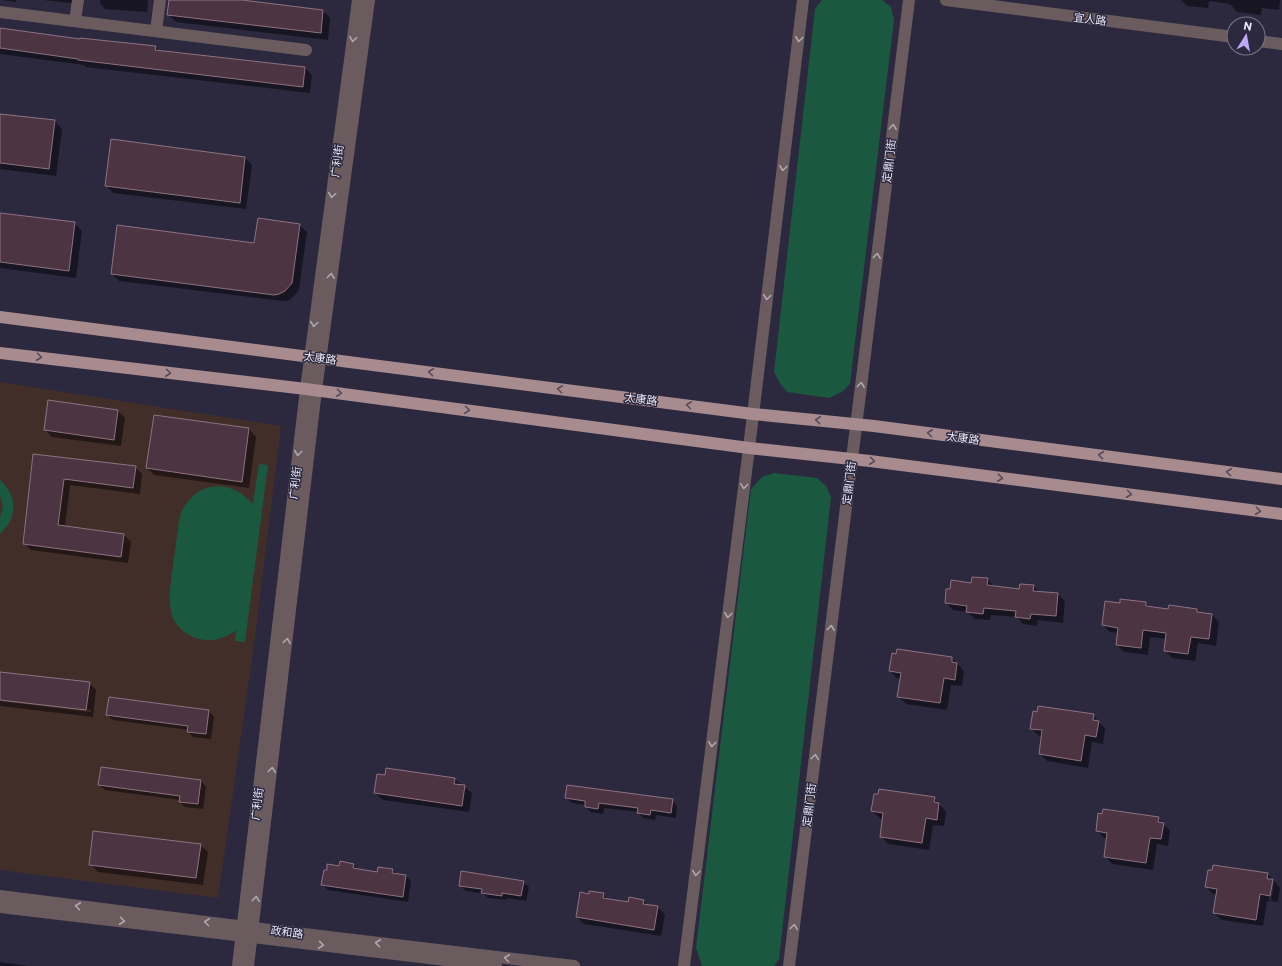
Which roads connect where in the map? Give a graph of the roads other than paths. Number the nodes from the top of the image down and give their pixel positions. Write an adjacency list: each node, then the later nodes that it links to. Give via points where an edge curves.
1 (78, 0): 10 (street)
2 (160, 0): 12 (street)
3 (358, 0): 21 (street, 广利街, one-way to 21)
4 (369, 0): 21 (street, 广利街, one-way to 4)
5 (803, 0): 23 (street, one-way to 23)
6 (909, 0): 24 (street, 定鼎门街, one-way to 6)
7 (946, 0): 14 (street, 宜人路)
8 (1009, 0): 11 (street, 宜人路)
9 (0, 12): 10 (street)
10 (75, 21): 12 (street)
11 (1226, 28)
12 (156, 31): 18 (street)
13 (1266, 33): 15 (street)
14 (1226, 36)
15 (1282, 36)
16 (1266, 41): 17 (street)
17 (1282, 44)
18 (306, 50)
19 (0, 317): 21 (main road, 太康路)
20 (0, 353): 22 (main road, one-way to 22)
21 (315, 357): 22 (street, 广利街); 23 (main road, 太康路, one-way to 21)
22 (311, 390): 25 (main road, one-way to 25); 31 (street, 广利街)
23 (753, 414): 24 (main road, 太康路, one-way to 23); 25 (street)
24 (857, 424): 26 (street, 定鼎门街); 27 (main road, 太康路, one-way to 24)
25 (749, 448): 26 (main road); 36 (street, one-way to 36)
26 (852, 458): 28 (main road, one-way to 28); 37 (street, 定鼎门街, one-way to 26)
27 (1282, 479)
28 (1282, 514)
29 (0, 896): 31 (street, 政和路, one-way to 29)
30 (0, 907): 31 (street, 政和路, one-way to 31)
31 (247, 932): 32 (street, 广利街); 33 (street, 广利街); 34 (street, 政和路, one-way to 34); 35 (street, 政和路, one-way to 31)
32 (238, 966)
33 (248, 966)
34 (496, 966)
35 (574, 966)
36 (684, 966)
37 (789, 966)

